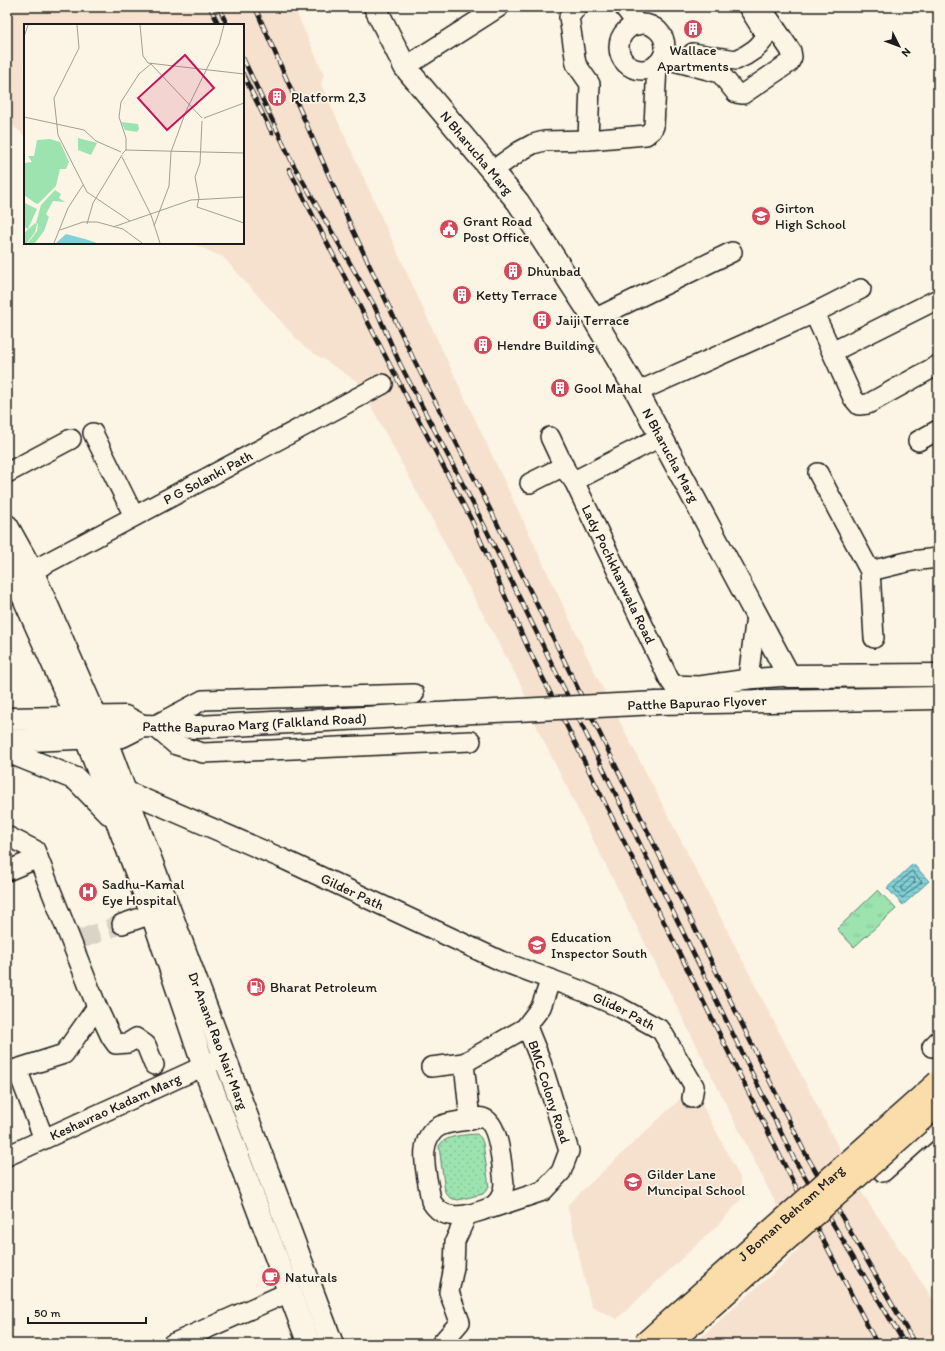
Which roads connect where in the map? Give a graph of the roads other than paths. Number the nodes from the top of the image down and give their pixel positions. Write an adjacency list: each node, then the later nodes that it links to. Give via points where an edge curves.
1 (375, 7): 10 (main road, N Bharucha Marg)
2 (499, 7): 10 (street)
3 (577, 7): 11 (street, via 569,17 576,64 590,84)
4 (624, 7): 7 (street)
5 (748, 7): 8 (street, via 765,34 761,44 736,60)
6 (761, 7): 9 (street, via 791,51 792,57 789,63 743,94 736,93 720,73)
7 (638, 25): 9 (street, via 649,25 663,36 665,44); 9 (street, via 625,32 621,39 621,56 626,64 634,69 644,70)
8 (693, 53)
9 (660, 61): 11 (street, via 652,130 646,135)
10 (405, 67): 12 (main road, N Bharucha Marg)
11 (588, 140): 12 (street, via 533,144)
12 (492, 171): 17 (main road, N Bharucha Marg, via 518,202)
13 (732, 252): 17 (street)
14 (861, 290): 16 (street)
15 (938, 298): 18 (street)
16 (814, 313): 18 (street); 21 (street)
17 (594, 320): 21 (main road, N Bharucha Marg)
18 (832, 352): 19 (street, via 853,398 856,403 863,406)
19 (938, 365)
20 (382, 384): 32 (street, P G Solanki Path)
21 (637, 392): 25 (main road, N Bharucha Marg)
22 (938, 430): 27 (street)
23 (93, 433): 32 (street)
24 (550, 437): 29 (street)
25 (660, 437): 29 (street); 38 (main road, N Bharucha Marg)
26 (71, 439): 28 (street)
27 (918, 441)
28 (7, 473)
29 (569, 473): 31 (street); 42 (street, Lady Pochkhanwala Road, via 673,685 700,686)
30 (818, 473): 37 (street)
31 (530, 483)
32 (134, 516): 36 (street, P G Solanki Path)
33 (7, 526): 36 (main road)
34 (938, 558): 37 (street, via 911,561)
35 (7, 565): 46 (main road)
36 (32, 571): 46 (main road)
37 (870, 571): 39 (street)
38 (756, 616): 41 (main road, N Bharucha Marg); 42 (street)
39 (874, 638)
40 (938, 675): 41 (main road)
41 (789, 676): 42 (street, Lady Pochkhanwala Road)
42 (748, 679)
43 (414, 694): 48 (street, via 203,700)
44 (938, 698): 45 (main road, Patthe Bapurao Flyover, bridge, via 658,703)
45 (456, 713): 48 (main road, Patthe Bapurao Marg (Falkland Road), via 198,727)
46 (86, 717): 47 (main road); 48 (main road, via 125,717); 49 (main road)
47 (7, 718)
48 (148, 726): 49 (main road, Patthe Bapurao Marg (Falkland Road), via 122,736); 51 (street, via 176,745 203,753)
49 (95, 738): 50 (main road, Patthe Bapurao Marg (Falkland Road)); 53 (main road, Dr Anand Rao Nair Marg); 54 (main road, Dr Anand Rao Nair Marg)
50 (7, 741)
51 (471, 741)
52 (7, 751): 54 (main road, via 76,779)
53 (124, 790): 60 (street, Gilder Path, via 281,858 501,961); 64 (main road, Dr Anand Rao Nair Marg)
54 (114, 818): 58 (main road, Dr Anand Rao Nair Marg)
55 (7, 836): 56 (street, via 35,850)
56 (38, 858): 57 (street); 62 (street, via 77,940)
57 (7, 871)
58 (152, 914): 59 (street); 67 (main road, Dr Anand Rao Nair Marg)
59 (122, 924)
60 (551, 979): 61 (street, Gilder Path); 63 (street, BMC Colony Road, via 541,1008)
61 (582, 991): 71 (street, Glider Path, via 619,1007 661,1030 694,1086)
62 (97, 1007): 66 (street, via 116,1044 128,1043 136,1038 146,1045); 69 (street, via 64,1054)
63 (527, 1027): 65 (street, BMC Colony Road); 78 (street, BMC Colony Road, via 569,1151 561,1172 543,1191)
64 (224, 1057): 67 (street, Keshavrao Kadam Marg); 83 (main road, Dr Anand Rao Nair Marg)
65 (464, 1063): 68 (street, BMC Colony Road); 73 (street)
66 (154, 1065)
67 (204, 1067): 75 (street, Keshavrao Kadam Marg); 80 (main road, Dr Anand Rao Nair Marg)
68 (430, 1067)
69 (12, 1071): 75 (street)
70 (938, 1082): 85 (main road, J Boman Behram Marg, bridge)
71 (692, 1098)
72 (938, 1105): 86 (main road, J Boman Behram Marg, bridge)
73 (470, 1120): 78 (street, BMC Colony Road, via 484,1118 490,1123 497,1138 504,1190); 79 (street, BMC Colony Road, via 450,1123 434,1130 428,1136 424,1151 431,1201 435,1207 446,1215)
74 (938, 1123): 77 (street)
75 (44, 1139): 76 (street, Keshavrao Kadam Marg)
76 (7, 1156)
77 (882, 1172)
78 (492, 1208): 79 (street, BMC Colony Road)
79 (467, 1215): 84 (street, via 455,1241 454,1267 449,1292 460,1322)
80 (290, 1292): 81 (street); 82 (main road, Dr Anand Rao Nair Marg)
81 (172, 1344)
82 (309, 1344)
83 (332, 1344)
84 (441, 1344)
85 (644, 1344)
86 (669, 1344)

